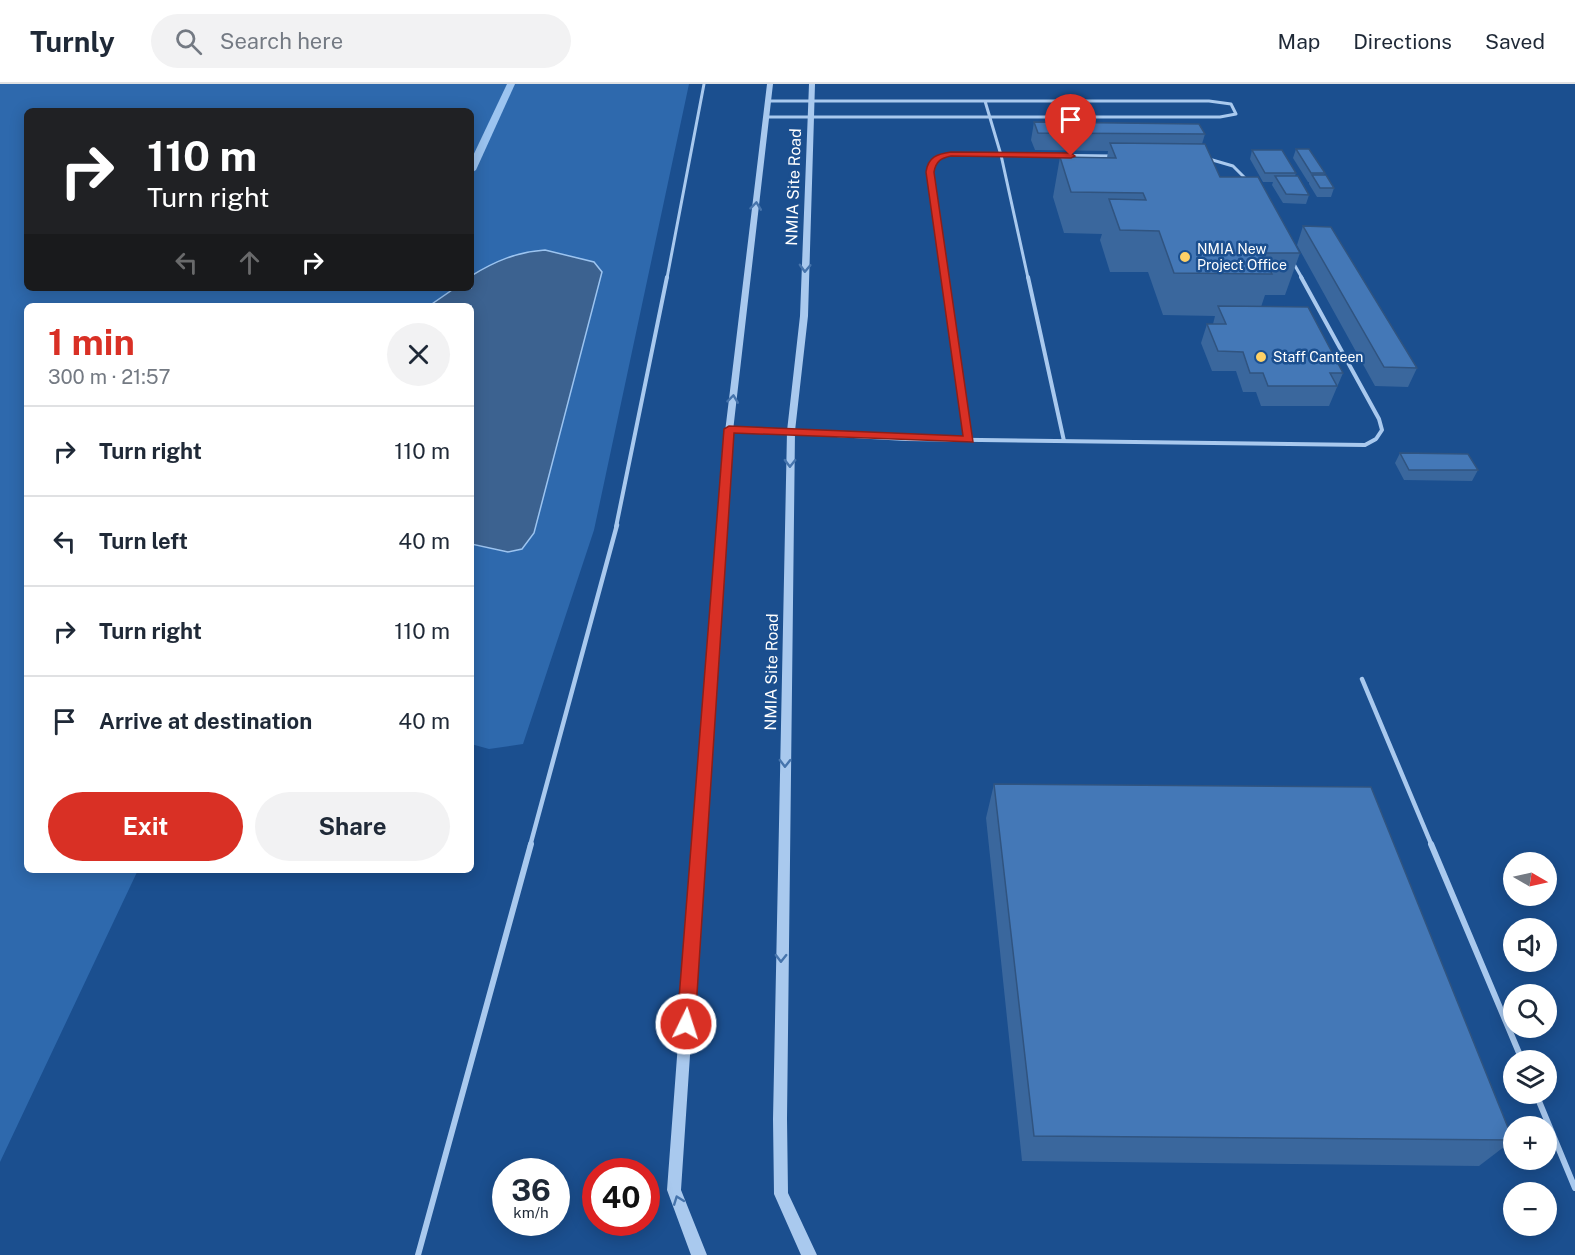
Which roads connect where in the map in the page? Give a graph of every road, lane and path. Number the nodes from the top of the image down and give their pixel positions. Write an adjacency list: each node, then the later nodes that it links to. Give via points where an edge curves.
1 (704, 84): 23 (lane, via 611,551)
2 (770, 84): 5 (street)
3 (812, 84): 4 (street, NMIA Site Road)
4 (811, 100): 5 (lane); 6 (lane); 7 (street, NMIA Site Road)
5 (768, 101): 9 (street)
6 (985, 101): 8 (lane); 8 (lane, via 1209,101 1232,104 1236,114)
7 (811, 115): 8 (lane); 9 (lane); 16 (street, NMIA Site Road, one-way to 16, via 804,316)
8 (990, 116): 10 (lane)
9 (766, 117): 15 (street, one-way to 9)
10 (1001, 155): 11 (lane); 17 (lane, via 943,155 933,161 930,172); 18 (lane)
11 (1118, 156)
12 (1205, 159): 13 (lane, via 1233,166)
13 (1248, 181)
14 (1290, 258): 18 (lane, via 1378,418 1382,430 1376,438 1365,445 1349,446)
15 (729, 429): 16 (lane); 24 (street, one-way to 15, via 674,1190)
16 (791, 431): 17 (lane); 25 (street, NMIA Site Road, one-way to 25, via 780,1194)
17 (969, 440): 18 (lane)
18 (1064, 441)
19 (1362, 680): 20 (lane)
20 (1518, 1050)
21 (1540, 1104): 22 (lane)
22 (1575, 1188)
23 (418, 1255)
24 (699, 1255)
25 (810, 1255)

